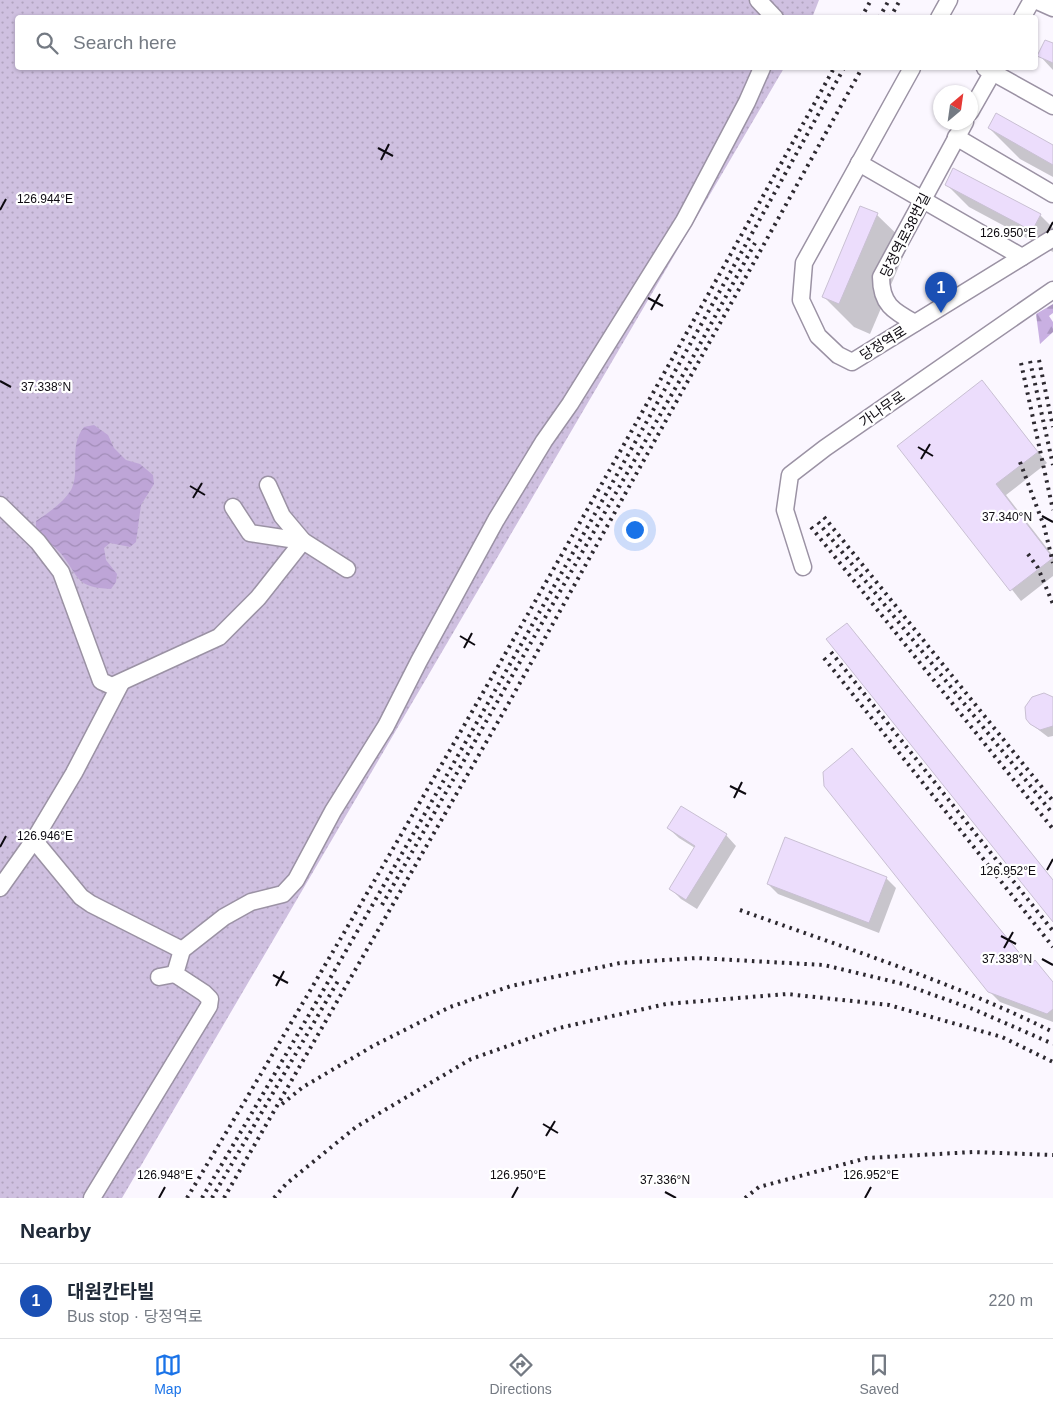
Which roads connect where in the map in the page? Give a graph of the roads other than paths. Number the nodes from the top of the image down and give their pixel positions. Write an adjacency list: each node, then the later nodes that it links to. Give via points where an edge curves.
1 (758, 0): 5 (street)
2 (949, 0): 6 (street)
3 (1033, 0): 4 (street); 7 (street)
4 (1053, 8)
5 (772, 15)
6 (941, 15)
7 (1024, 15)
8 (761, 70): 32 (street, via 684,221 496,520 386,726 333,811 296,880 283,894 251,902 224,916)
9 (911, 70): 16 (street, 당정역로)
10 (991, 70): 12 (street)
11 (993, 70): 13 (street)
12 (978, 96)
13 (1053, 106)
14 (960, 130): 15 (street, 당정역로38번길)
15 (956, 137): 17 (street); 18 (street, 당정역로38번길)
16 (859, 163): 18 (street); 22 (street, 당정역로, via 804,263 801,300 818,336 838,355 852,362)
17 (1053, 194)
18 (922, 200): 20 (street); 22 (street, 당정역로38번길, via 880,277 881,292 892,310)
19 (1053, 238): 20 (street, 당정역로)
20 (1022, 257): 22 (street, 당정역로)
21 (1053, 290): 27 (street, 가나무로, via 790,475 785,510)
22 (916, 323)
23 (268, 485): 26 (street, via 282,516)
24 (0, 505): 29 (street, via 38,542 61,572 101,681 112,686)
25 (233, 507): 26 (street, via 250,533)
26 (303, 541): 28 (street); 29 (street, via 258,598 219,637)
27 (803, 567)
28 (347, 569)
29 (121, 682): 30 (street, via 74,773)
30 (34, 840): 31 (street); 32 (street, via 81,897)
31 (0, 888)
32 (182, 950): 33 (street, via 167,976 204,993 210,999 209,1006)
33 (92, 1198)

